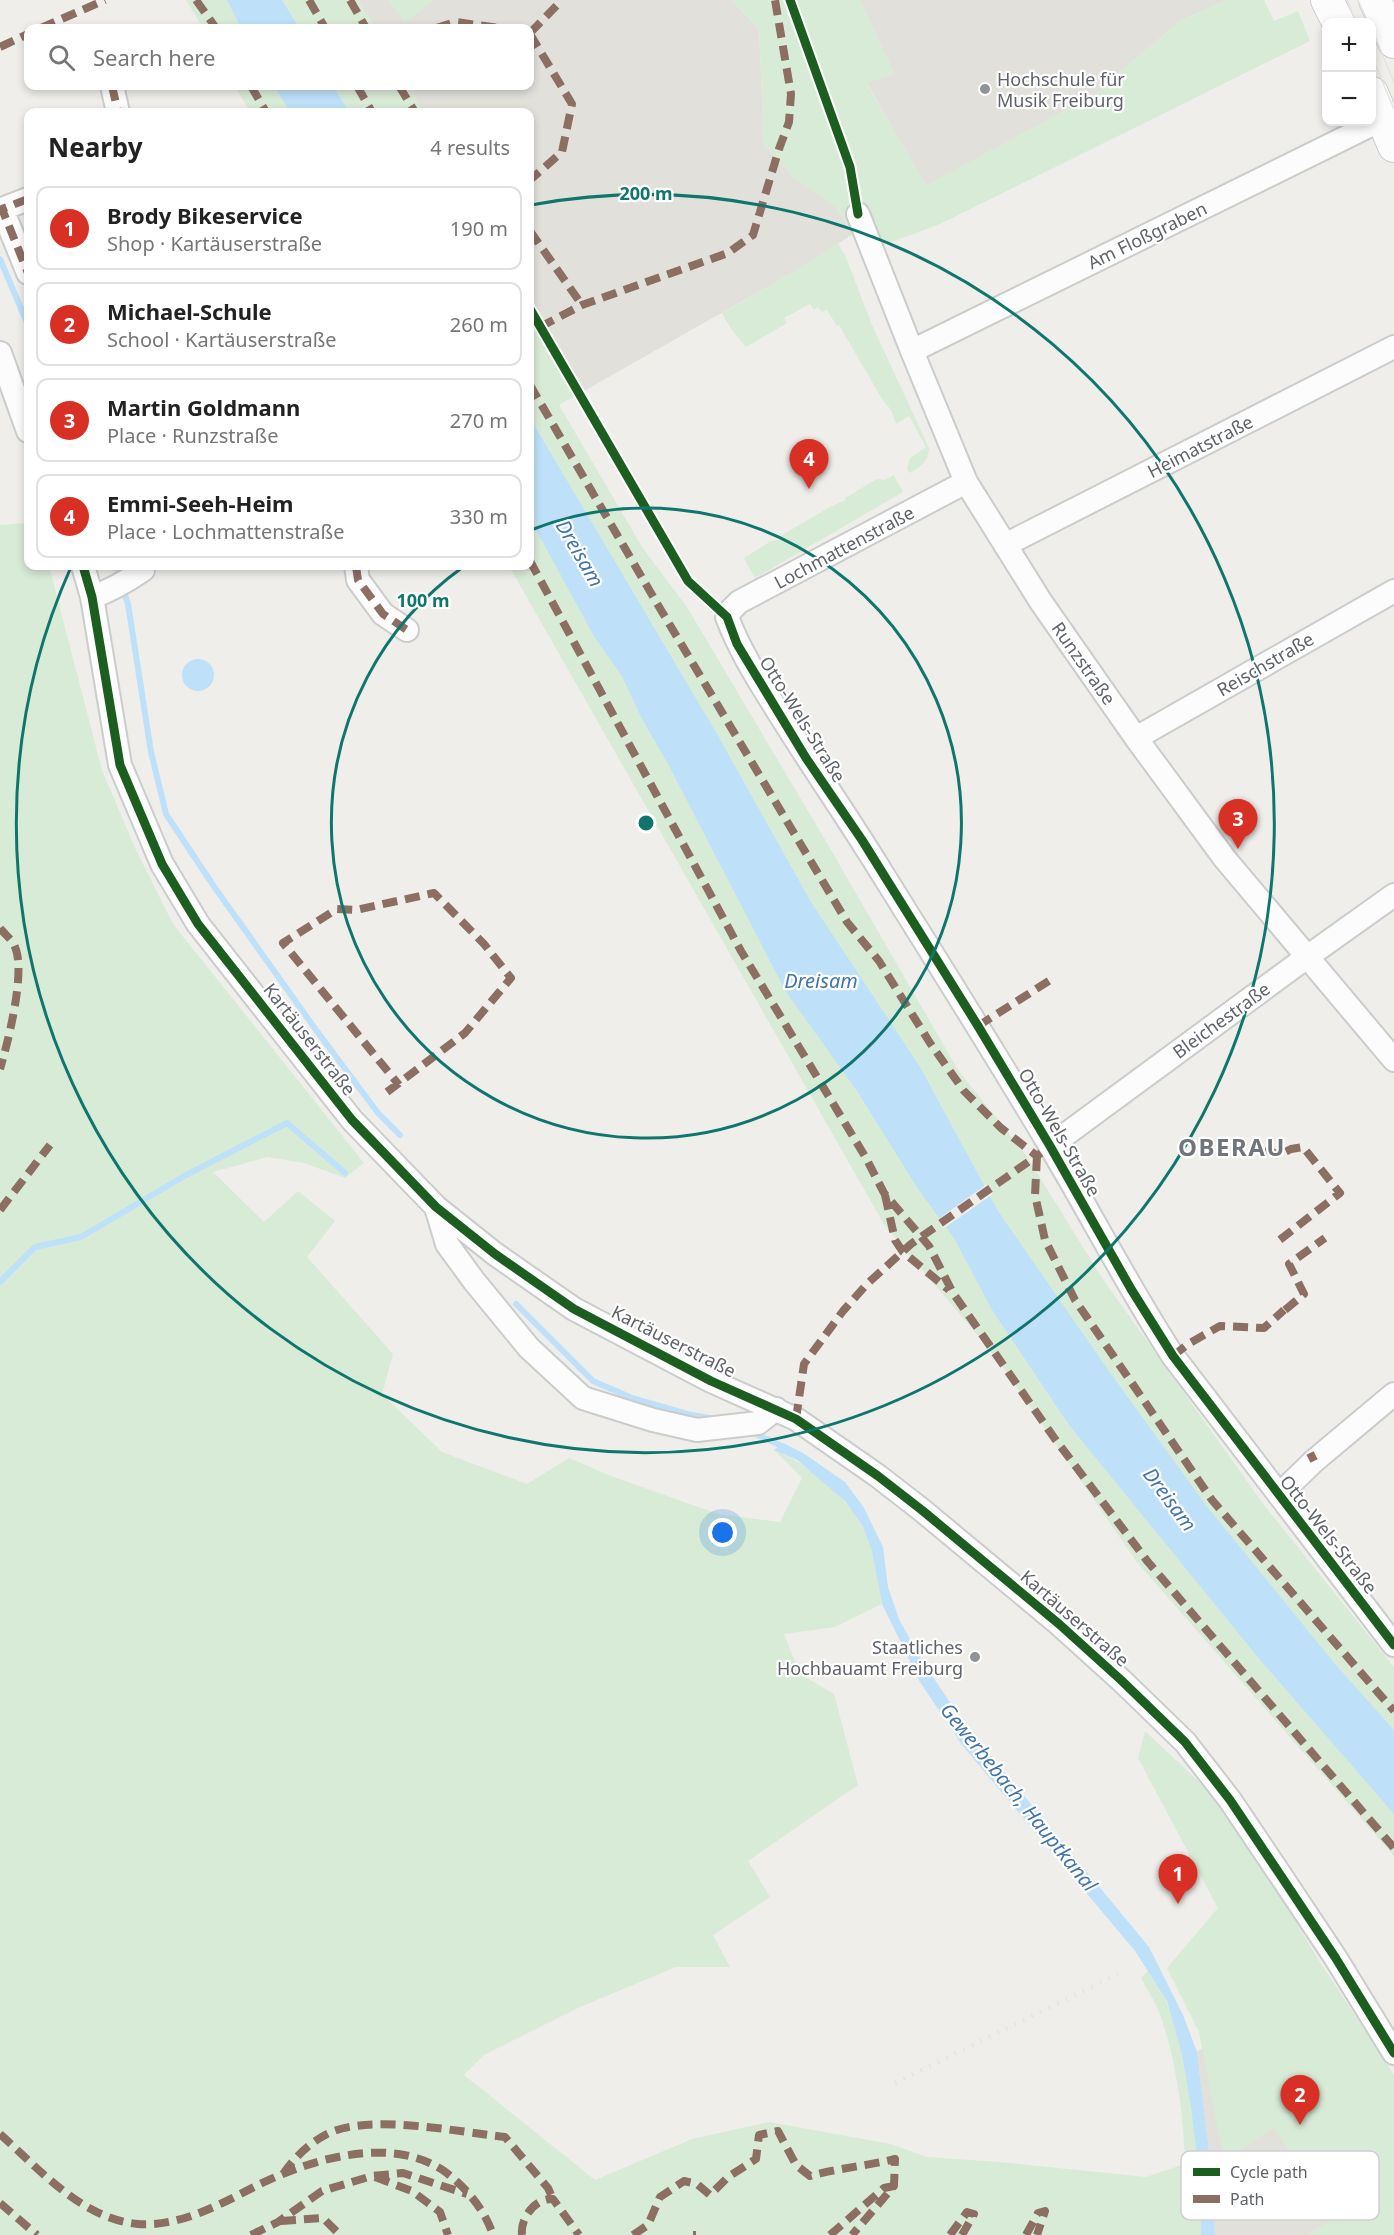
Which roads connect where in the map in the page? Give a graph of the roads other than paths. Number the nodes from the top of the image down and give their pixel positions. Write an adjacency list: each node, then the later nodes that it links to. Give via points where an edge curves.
1 (1328, 0): 3 (main road)
2 (1375, 0): 4 (main road)
3 (1336, 18)
4 (1394, 42)
5 (113, 90): 6 (street)
6 (117, 108)
7 (1383, 119): 12 (street, Am Floßgraben)
8 (24, 201): 10 (street, via 2,209)
9 (858, 214): 12 (street, Runzstraße)
10 (24, 263)
11 (1394, 347): 16 (street, Heimatstraße)
12 (912, 351): 15 (street, Runzstraße)
13 (0, 353): 14 (street)
14 (24, 420)
15 (966, 482): 16 (street, Runzstraße); 22 (street, Lochmattenstraße, via 739,602)
16 (1005, 544): 24 (street, Runzstraße)
17 (86, 570): 21 (street, Kartäuserstraße)
18 (357, 570): 23 (street, via 358,580 383,614)
19 (135, 573): 21 (street)
20 (1394, 591): 24 (street, Reischstraße)
21 (98, 595): 29 (street, Kartäuserstraße, via 120,765 162,864 198,924 352,1120)
22 (727, 617): 28 (street, Otto-Wels-Straße, via 737,644 806,758 862,840)
23 (407, 630)
24 (1136, 738): 26 (street, Runzstraße, via 1225,859)
25 (1394, 896): 26 (street, Bleichestraße)
26 (1306, 957): 27 (street, Runzstraße); 28 (street, Bleichestraße)
27 (1394, 1060)
28 (1050, 1146): 32 (street, Otto-Wels-Straße, via 1173,1356)
29 (436, 1207): 31 (street, Kartäuserstraße, via 574,1309 711,1381); 31 (street, Kartäuserstraße, via 447,1244 474,1281 529,1348 583,1398 698,1430 758,1423)
30 (1394, 1394): 32 (street)
31 (776, 1409): 34 (street, Kartäuserstraße, via 806,1426 923,1511 1059,1624 1185,1742 1230,1800)
32 (1279, 1495): 33 (street, Otto-Wels-Straße)
33 (1394, 1645)
34 (1394, 2053)

